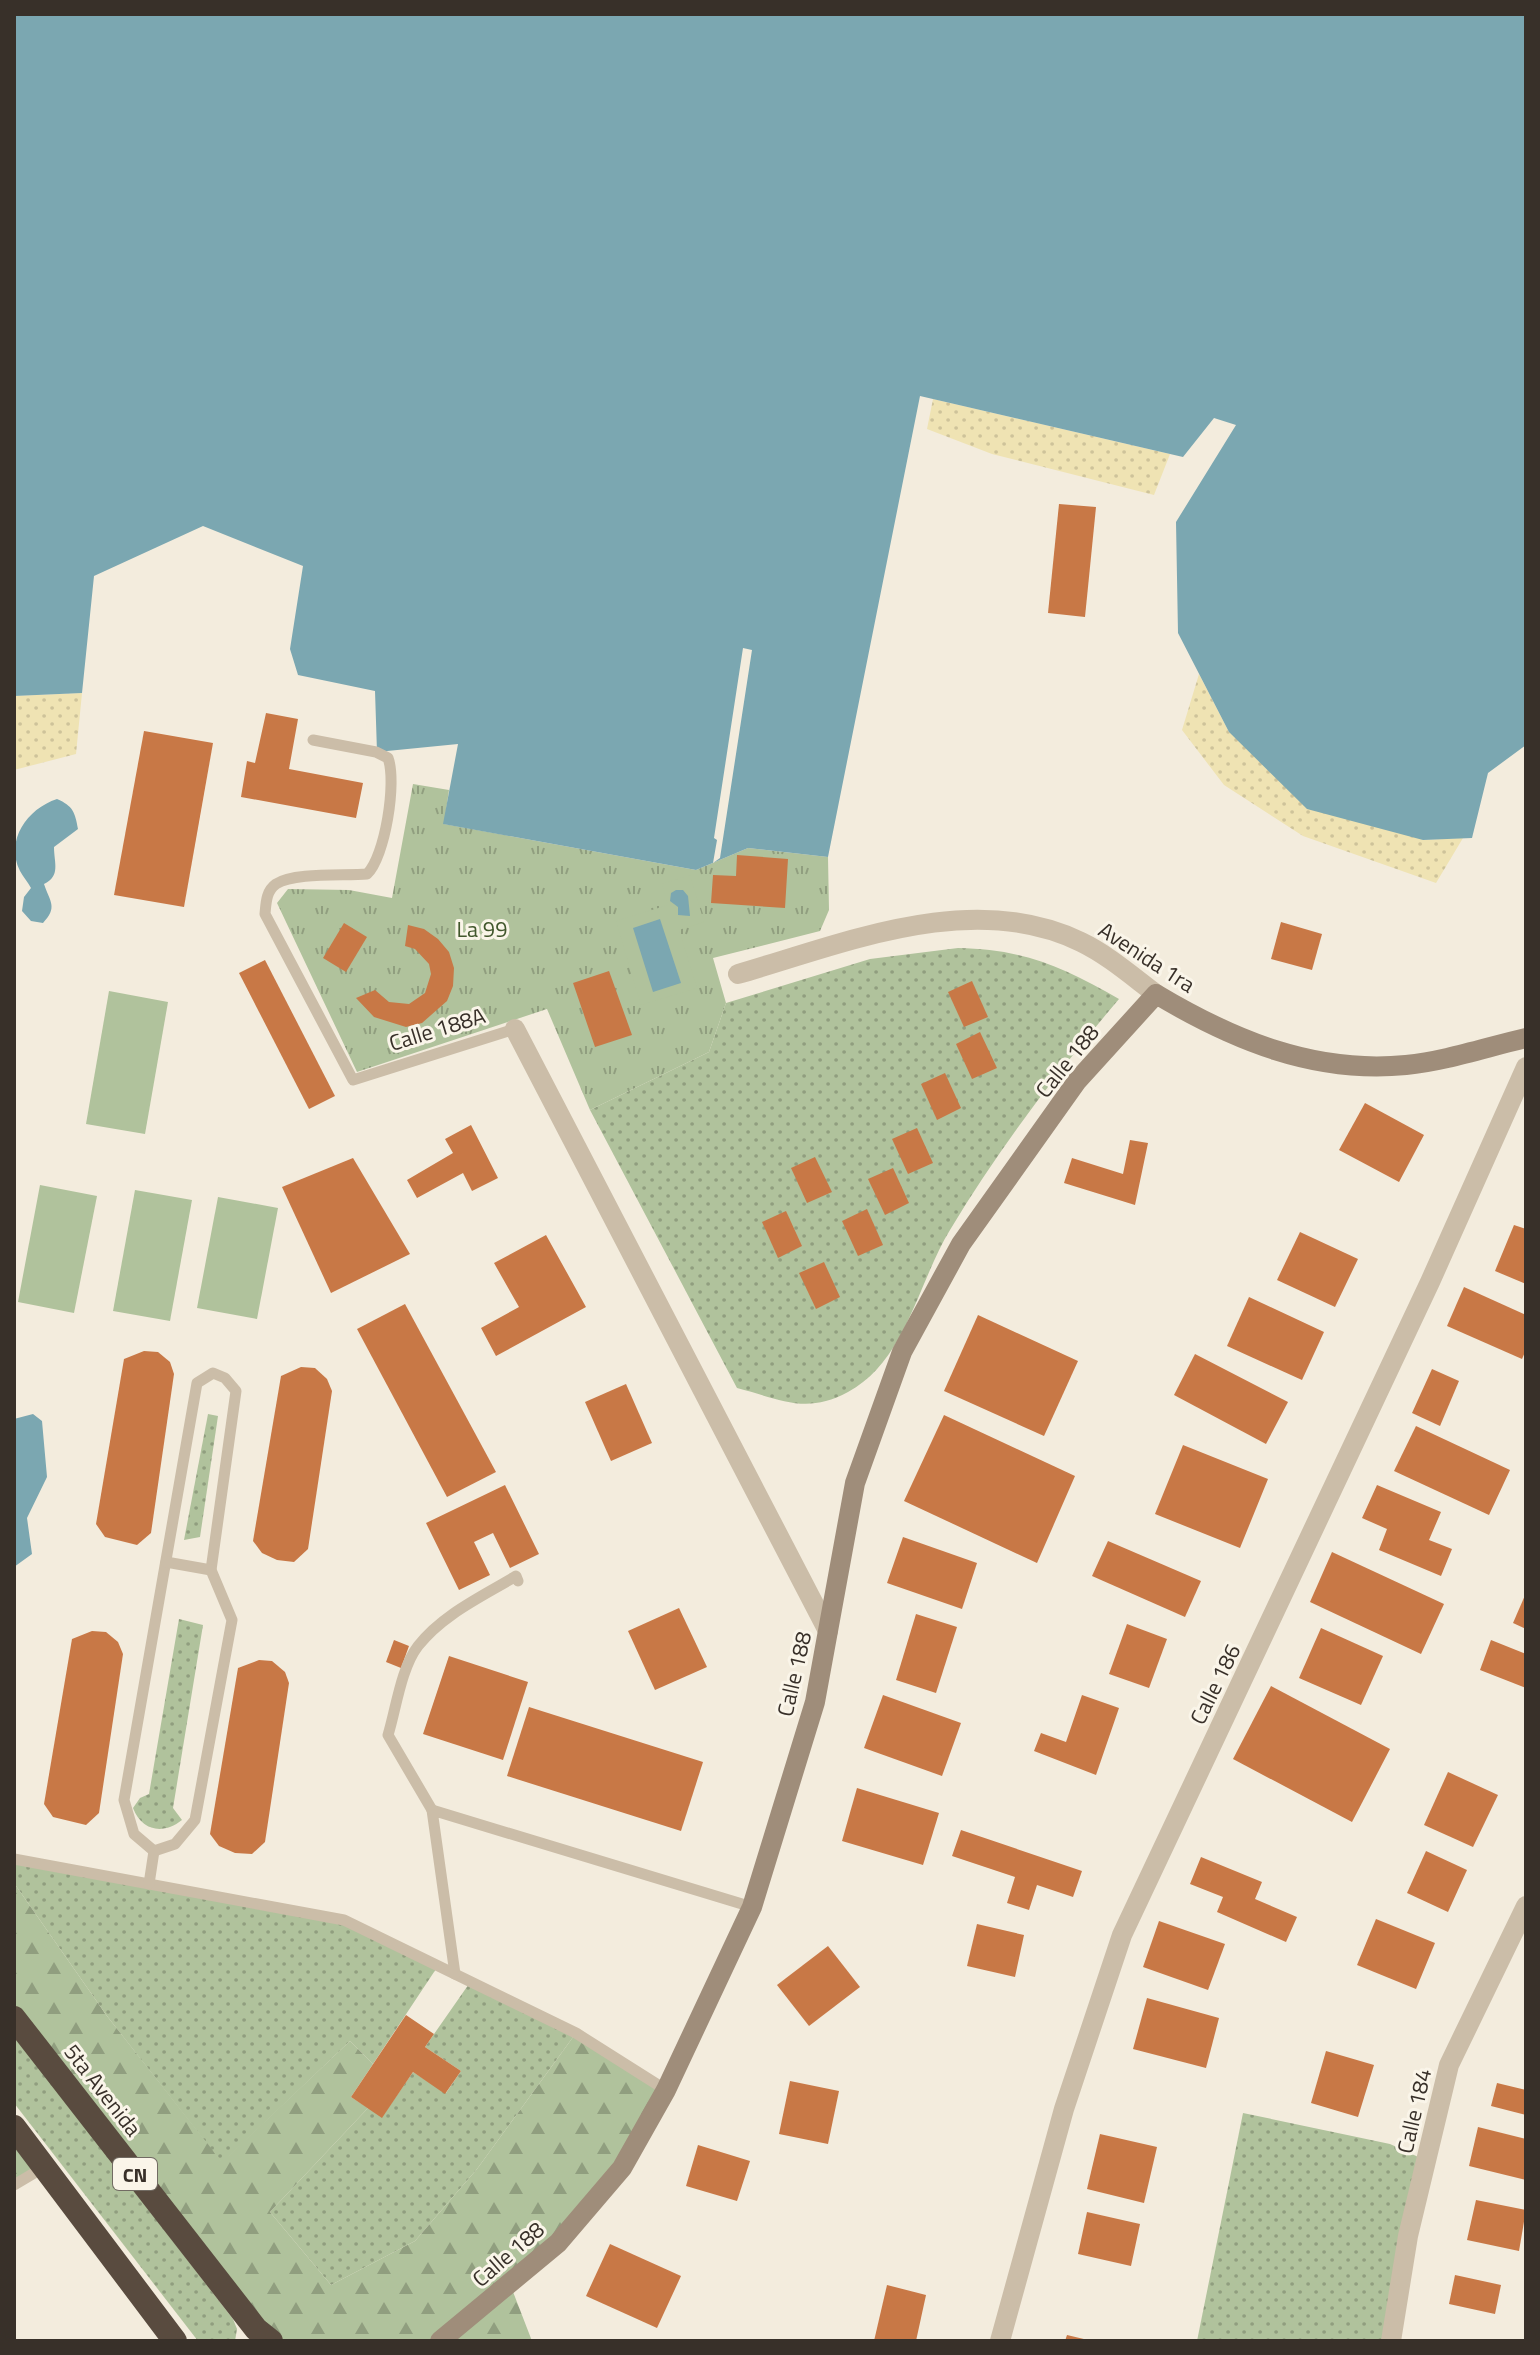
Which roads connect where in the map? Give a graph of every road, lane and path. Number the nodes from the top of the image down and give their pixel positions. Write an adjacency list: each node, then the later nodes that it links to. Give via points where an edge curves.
1 (313, 740): 4 (lane, Calle 188A, via 376,752 388,758 393,772 378,863 367,874 290,879 274,885 267,895 265,914 353,1080)
2 (738, 974): 3 (street, Avenida 1ra, via 882,931 966,920 1006,921 1081,942)
3 (1156, 994): 5 (street, Avenida 1ra, via 1261,1047 1335,1063 1409,1064); 10 (street, Calle 188, via 1077,1081 961,1244 902,1352 855,1483)
4 (515, 1029): 10 (street, Calle 188A)
5 (1526, 1038)
6 (1526, 1067): 26 (street, Calle 186, via 1122,1935 1064,2109)
7 (166, 1562): 8 (lane); 8 (lane, via 197,1383 213,1373 236,1391); 12 (lane, via 124,1800 134,1834)
8 (211, 1570): 12 (lane, via 232,1620 195,1820 175,1844)
9 (518, 1581): 11 (lane, via 516,1576 454,1612 417,1647 388,1735)
10 (828, 1631): 15 (street, Calle 188, via 815,1702)
11 (432, 1810): 15 (lane); 17 (lane)
12 (154, 1851): 14 (lane)
13 (14, 1859): 14 (lane)
14 (149, 1884): 17 (lane, via 344,1920)
15 (752, 1907): 19 (street, Calle 188)
16 (1524, 1912): 27 (street, Calle 184, via 1449,2065 1408,2236)
17 (455, 1974): 19 (lane, via 576,2033)
18 (14, 2018): 23 (highway, 5ta Avenida / CN)
19 (666, 2090): 25 (street, Calle 188, via 622,2168 558,2243)
20 (14, 2127): 21 (highway)
21 (46, 2166): 22 (lane); 24 (highway)
22 (14, 2185)
23 (263, 2337)
24 (175, 2341)
25 (440, 2341)
26 (1000, 2341)
27 (1391, 2341)

